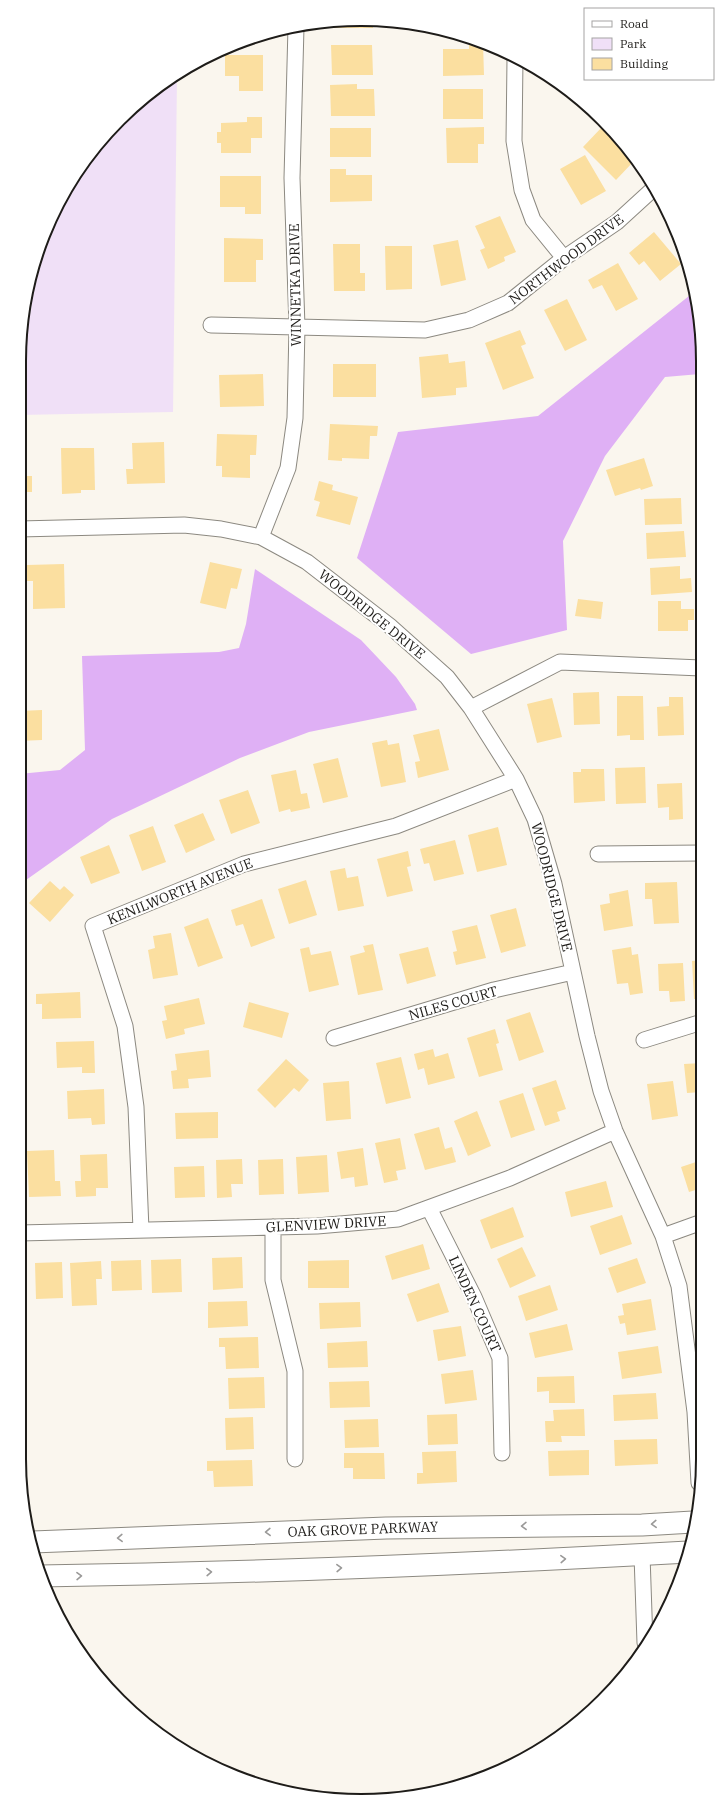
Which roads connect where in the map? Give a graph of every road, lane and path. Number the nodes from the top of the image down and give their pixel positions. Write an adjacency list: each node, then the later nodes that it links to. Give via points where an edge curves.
1 (296, 32): 6 (street, WINNETKA DRIVE, via 292,178)
2 (516, 65): 4 (street, via 514,141 522,190 533,220)
3 (650, 192): 4 (street, NORTHWOOD DRIVE, via 617,222)
4 (564, 258): 6 (street, NORTHWOOD DRIVE, via 508,303 469,320 425,330)
5 (211, 325): 6 (street, NORTHWOOD DRIVE)
6 (297, 327): 8 (street, WINNETKA DRIVE, via 295,418 288,468)
7 (26, 530): 8 (street, WOODRIDGE DRIVE, via 184,525)
8 (261, 537): 10 (street, WOODRIDGE DRIVE, via 307,562 391,627 447,677)
9 (696, 668): 10 (street, via 560,662)
10 (470, 708): 11 (street, WOODRIDGE DRIVE)
11 (516, 779): 14 (street, WOODRIDGE DRIVE, via 535,819 554,884); 22 (street, KENILWORTH AVENUE, via 396,826 244,864 93,926 125,1026 136,1107)
12 (696, 853): 13 (street)
13 (598, 854)
14 (573, 972): 16 (street, NILES COURT, via 494,990); 18 (street, WOODRIDGE DRIVE, via 600,1091)
15 (696, 1024): 17 (street)
16 (334, 1038)
17 (644, 1040)
18 (615, 1131): 19 (street, GLENVIEW DRIVE, via 510,1178); 24 (street, WOODRIDGE DRIVE)
19 (429, 1208): 21 (street, GLENVIEW DRIVE, via 398,1219); 26 (street, LINDEN COURT, via 474,1297 500,1358)
20 (696, 1224): 24 (street)
21 (273, 1227): 22 (street, GLENVIEW DRIVE); 27 (street, via 273,1280 295,1370)
22 (141, 1230): 23 (street, GLENVIEW DRIVE)
23 (26, 1233)
24 (663, 1236): 25 (street, WOODRIDGE DRIVE, via 679,1286)
25 (696, 1383)
26 (502, 1453)
27 (295, 1459)
28 (690, 1522): 29 (main road, OAK GROVE PARKWAY, one-way to 29, via 386,1528)
29 (36, 1542)
30 (683, 1552): 31 (main road)
31 (642, 1555): 32 (main road, one-way to 31, via 453,1564); 33 (street)
32 (48, 1576)
33 (645, 1637)

